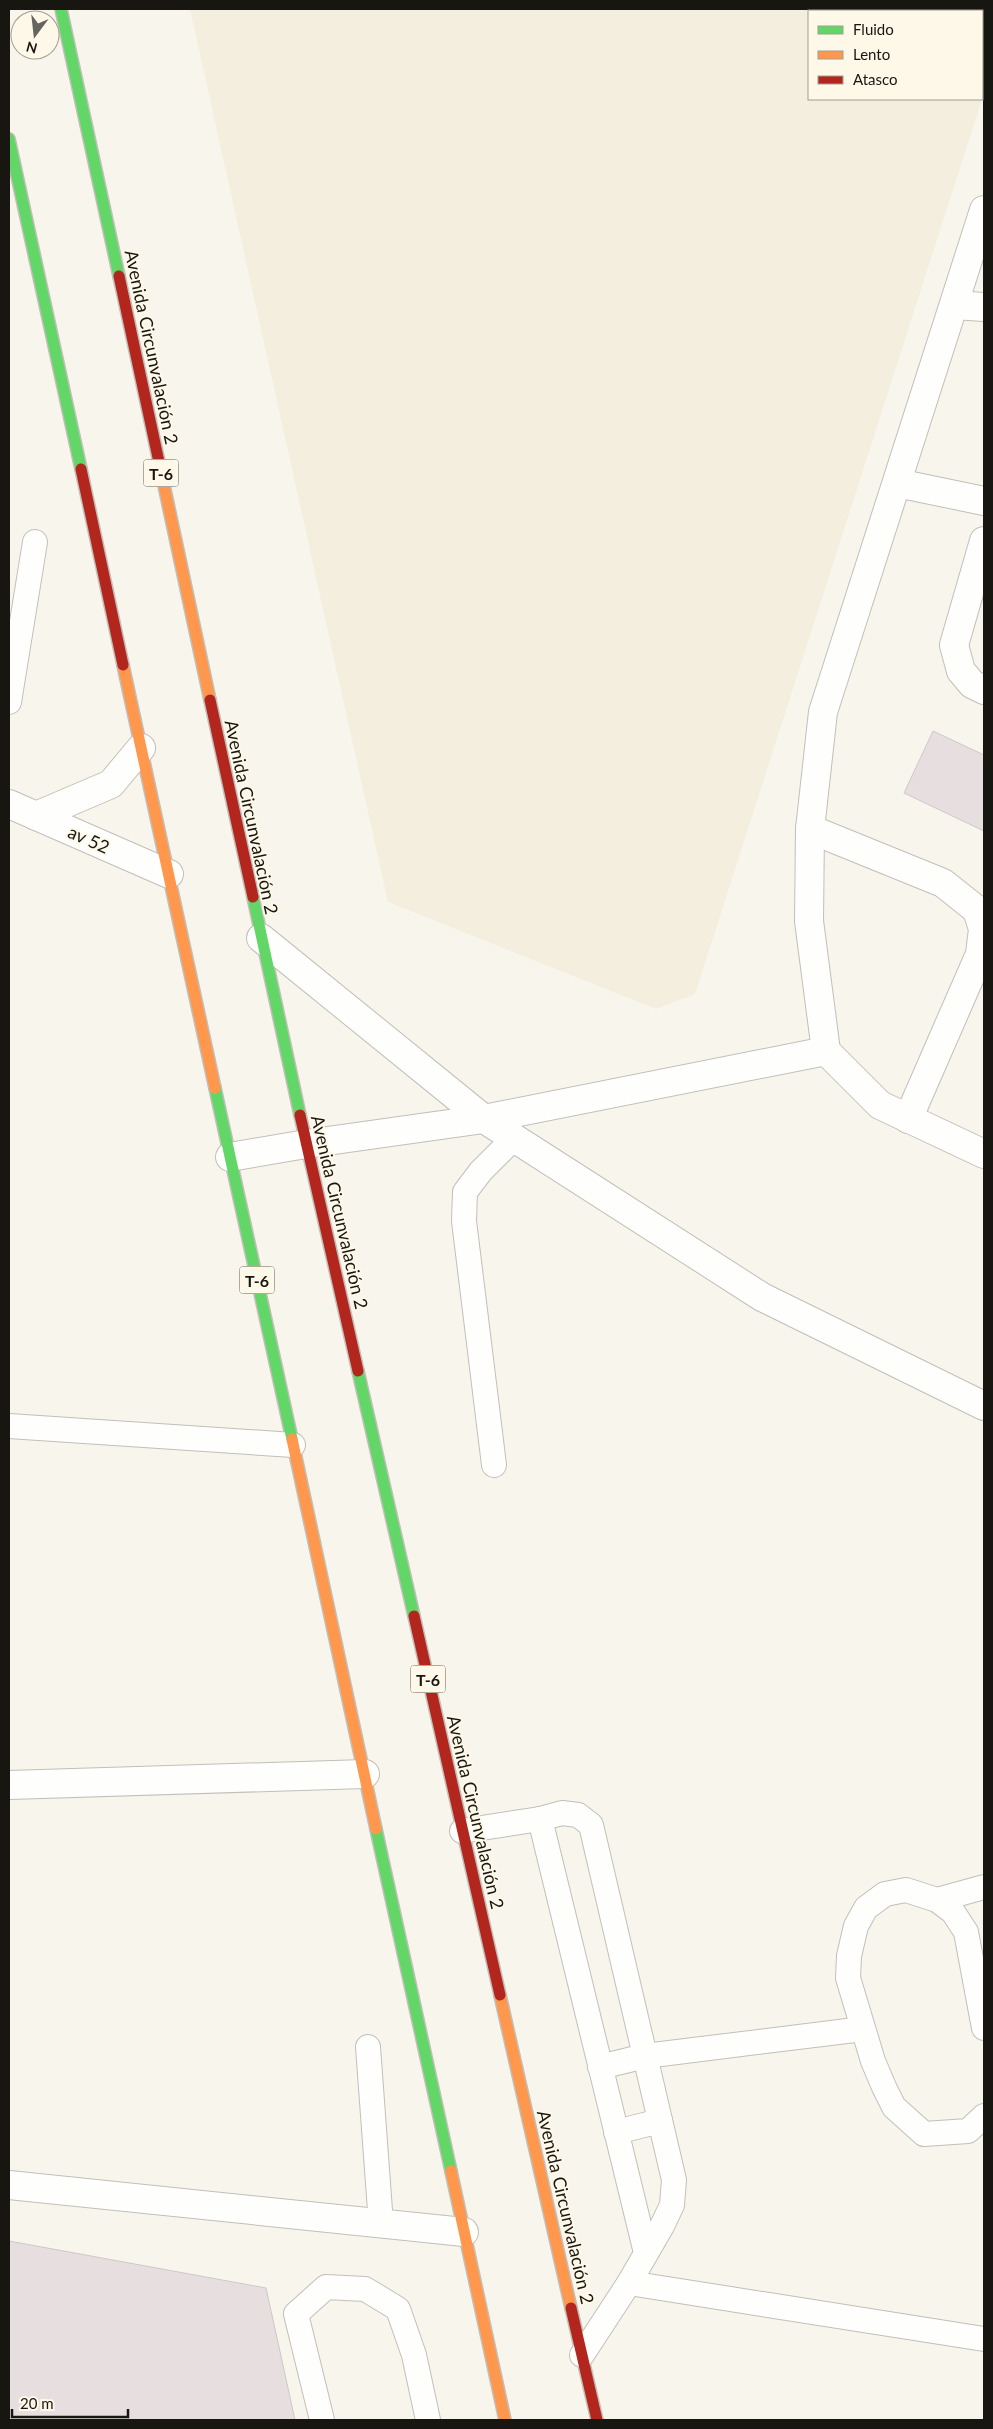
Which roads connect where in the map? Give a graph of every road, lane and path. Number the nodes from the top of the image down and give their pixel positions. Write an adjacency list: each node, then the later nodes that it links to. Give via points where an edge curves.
1 (61, 9): 18 (highway, Avenida Circunvalación 2 / T-6)
2 (9, 139): 13 (highway, T-6)
3 (984, 210): 4 (street)
4 (954, 305): 5 (street); 6 (street)
5 (984, 307)
6 (897, 483): 7 (street); 16 (street, via 823,712)
7 (984, 500)
8 (984, 541): 10 (street)
9 (35, 542): 12 (lane)
10 (978, 587): 11 (street, via 954,645 961,671 972,684)
11 (984, 690)
12 (9, 702)
13 (141, 748): 15 (street, via 111,784); 17 (highway, T-6)
14 (9, 804): 15 (street, av 52)
15 (36, 816): 17 (street, av 52)
16 (810, 828): 19 (street, via 809,921); 21 (street, via 943,883 977,910 983,929 980,954)
17 (169, 874): 25 (highway, T-6)
18 (261, 938): 20 (street); 23 (highway, Avenida Circunvalación 2 / T-6)
19 (826, 1051): 20 (street); 21 (street, via 880,1105)
20 (484, 1118): 22 (street); 23 (street)
21 (908, 1118): 24 (street)
22 (514, 1138): 26 (street, via 762,1296); 29 (lane, via 465,1192 464,1221)
23 (306, 1144): 25 (street); 33 (highway, Avenida Circunvalación 2 / T-6)
24 (984, 1154)
25 (230, 1157): 28 (highway, T-6)
26 (984, 1406)
27 (9, 1426): 28 (lane)
28 (293, 1445): 30 (highway, T-6)
29 (494, 1465)
30 (364, 1774): 31 (street); 46 (highway, T-6)
31 (9, 1785)
32 (540, 1819): 33 (lane); 39 (lane, via 562,1813 578,1815 592,1825); 40 (lane)
33 (462, 1831): 50 (highway, Avenida Circunvalación 2 / T-6)
34 (984, 1887): 35 (lane)
35 (937, 1900): 36 (lane, via 953,1912 966,1932); 37 (lane, via 906,1890 885,1894 866,1908 856,1926 848,1978)
36 (984, 2028)
37 (863, 2029): 39 (lane); 41 (lane, via 873,2061 894,2107 924,2134 968,2131)
38 (368, 2047): 45 (lane)
39 (645, 2056): 40 (lane); 42 (lane)
40 (600, 2067): 43 (lane)
41 (984, 2116)
42 (660, 2121): 43 (lane); 47 (lane, via 674,2180 672,2205)
43 (616, 2132): 47 (lane)
44 (9, 2185): 45 (street)
45 (381, 2224): 46 (street)
46 (464, 2232): 53 (highway, T-6)
47 (646, 2253): 48 (lane)
48 (629, 2283): 49 (lane); 50 (lane)
49 (984, 2339)
50 (582, 2355): 54 (highway, Avenida Circunvalación 2 / T-6)
51 (322, 2420): 52 (lane, via 296,2314 326,2287 364,2289 398,2308 414,2355)
52 (428, 2420)
53 (505, 2420)
54 (597, 2420)

